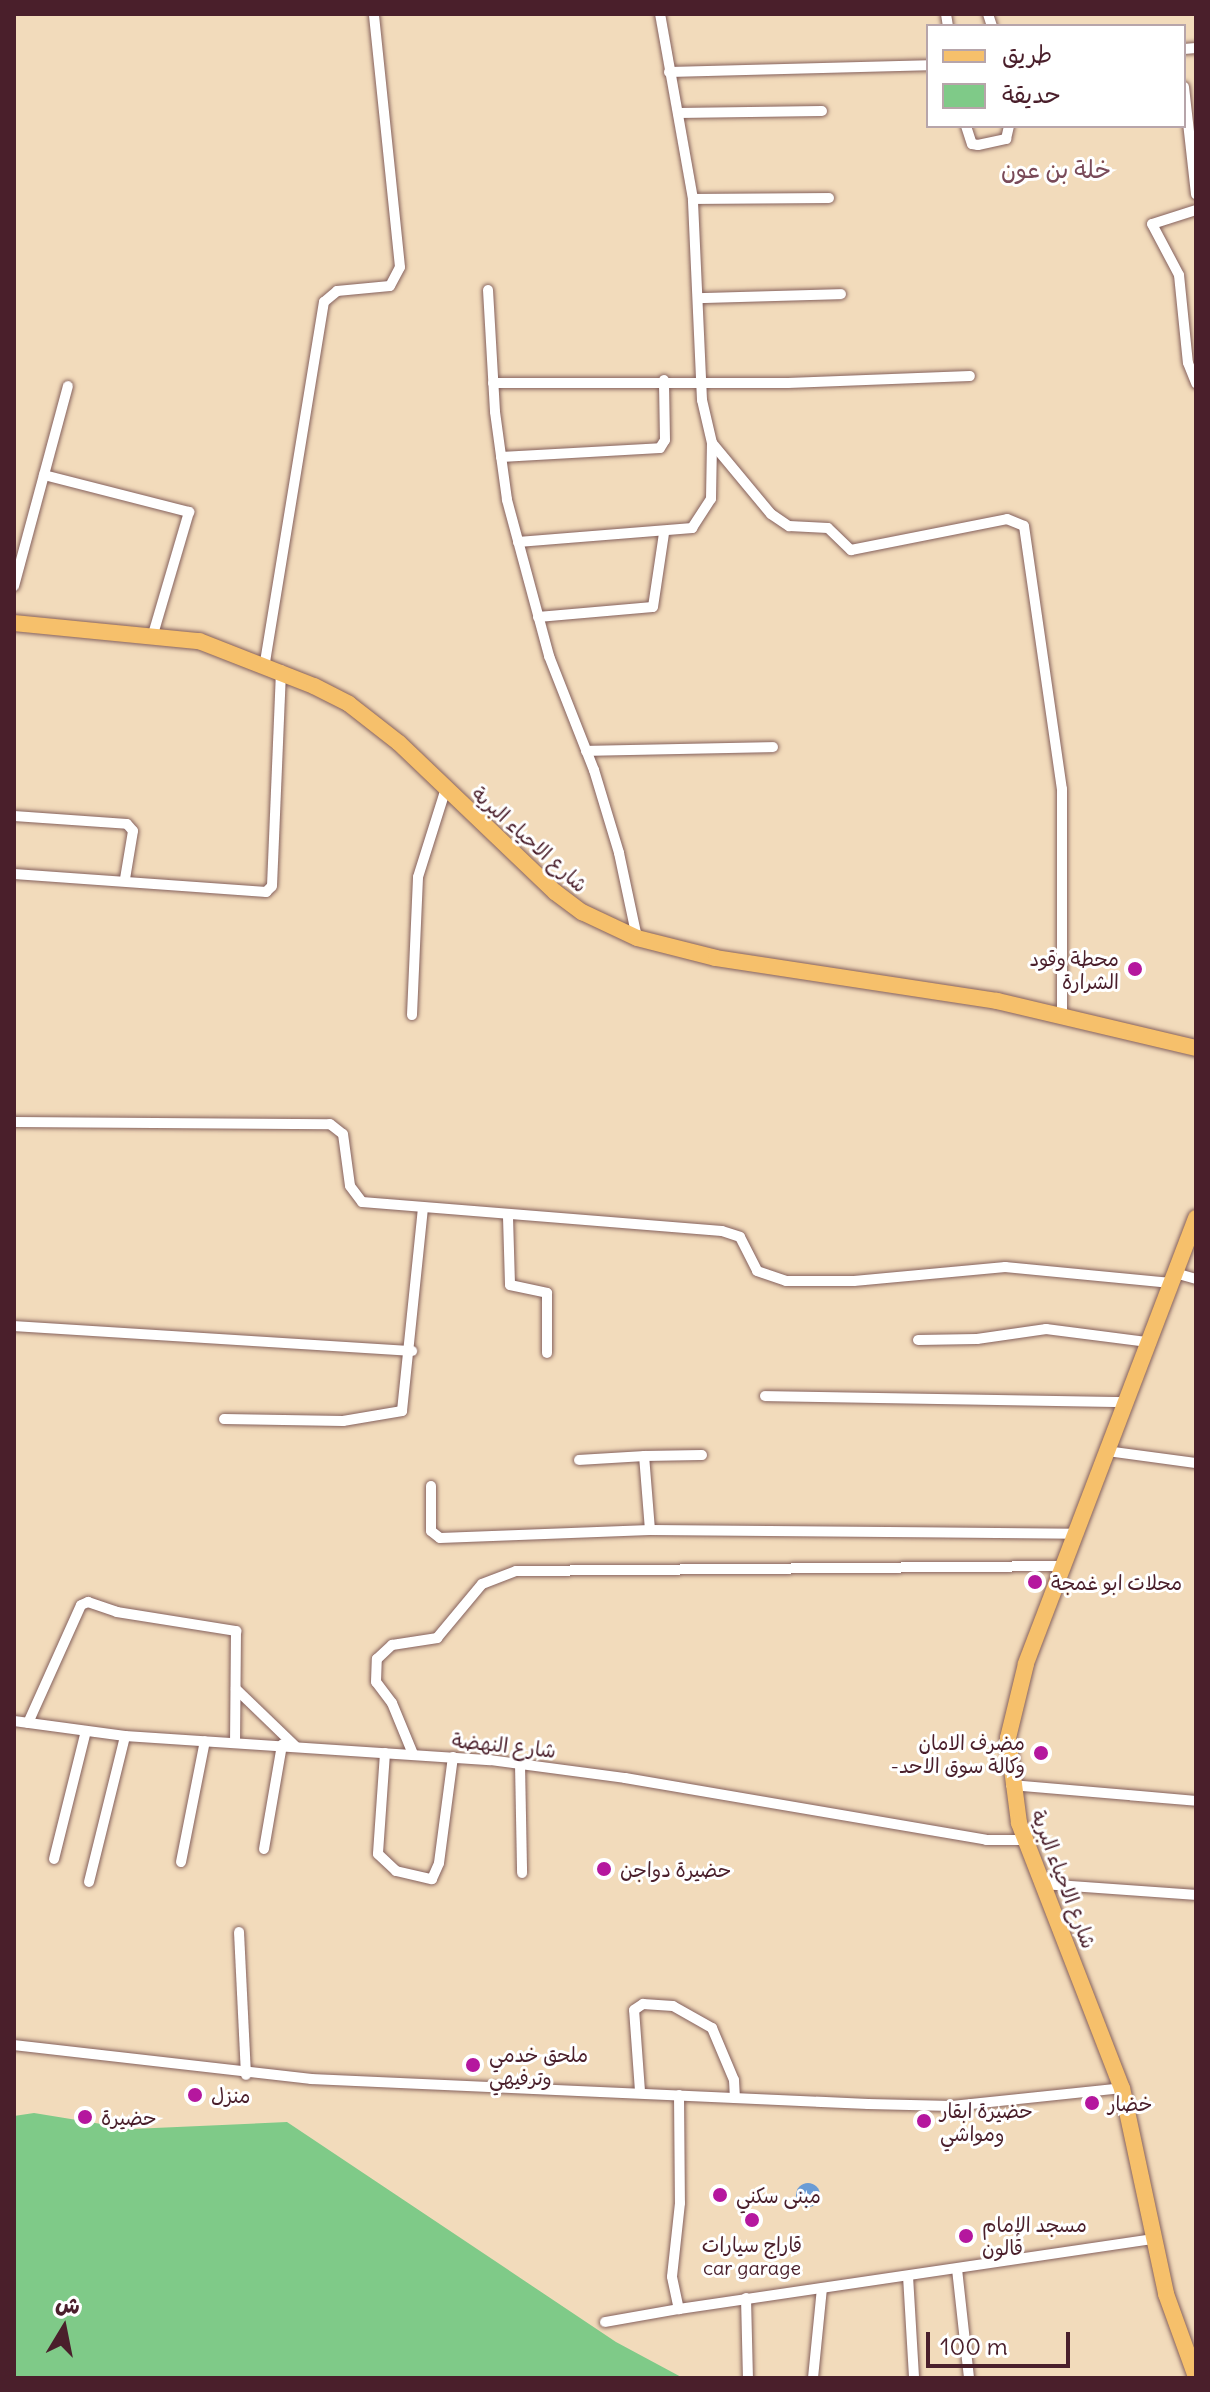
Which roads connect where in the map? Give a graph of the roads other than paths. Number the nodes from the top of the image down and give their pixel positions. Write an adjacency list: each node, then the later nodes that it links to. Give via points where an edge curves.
1 (374, 14): 32 (street, via 400,267 390,286 337,291 324,302)
2 (660, 14): 4 (street)
3 (926, 65): 4 (street)
4 (669, 72): 7 (street)
5 (1186, 105): 10 (street)
6 (822, 111): 7 (street)
7 (678, 113): 12 (street)
8 (967, 128): 9 (street, via 972,144 978,145 1006,139)
9 (1009, 128)
10 (1196, 194)
11 (829, 198): 12 (street)
12 (693, 199): 16 (street)
13 (1196, 210): 21 (street, via 1152,224 1179,275 1189,370)
14 (488, 290): 19 (street)
15 (841, 294): 16 (street)
16 (701, 298): 20 (street)
17 (970, 376): 20 (street)
18 (664, 380): 19 (street); 20 (street); 24 (street, via 665,440 660,448)
19 (493, 383): 24 (street)
20 (702, 383): 23 (street)
21 (1196, 383)
22 (68, 386): 25 (street)
23 (712, 443): 26 (street, via 708,510 692,528); 41 (street, via 771,514 789,526 828,528 851,550 1007,519 1024,526 1062,789)
24 (501, 457): 27 (street)
25 (44, 475): 28 (street); 31 (street, via 189,512)
26 (664, 533): 27 (street); 29 (street, via 653,607)
27 (518, 542): 29 (street)
28 (14, 586)
29 (538, 617): 35 (street)
30 (14, 623): 31 (main road, شارع الاحياء البرية)
31 (153, 634): 32 (main road, شارع الاحياء البرية, via 199,641)
32 (265, 662): 33 (main road, شارع الاحياء البرية)
33 (281, 670): 36 (main road, شارع الاحياء البرية, via 349,704); 39 (street, via 270,889)
34 (773, 747): 35 (street)
35 (586, 751): 40 (street, via 619,853)
36 (446, 788): 40 (main road, شارع الاحياء البرية, via 555,892); 42 (street, via 418,877)
37 (14, 816): 39 (street, via 127,824 133,831)
38 (14, 874): 39 (street)
39 (125, 879)
40 (637, 938): 41 (main road, شارع الاحياء البرية, via 716,958 927,988)
41 (1062, 1014): 43 (main road, شارع الاحياء البرية)
42 (412, 1015)
43 (1196, 1048)
44 (14, 1122): 45 (street, via 330,1124 343,1134 356,1197 373,1205)
45 (423, 1209): 46 (street); 53 (street)
46 (508, 1217): 48 (street, via 722,1231 740,1237 757,1271 786,1281 1005,1267); 54 (street, via 510,1285 547,1293)
47 (1196, 1218): 48 (main road, شارع الاحياء البرية)
48 (1173, 1278): 49 (street); 52 (main road, شارع الاحياء البرية)
49 (1196, 1279)
50 (14, 1326): 53 (street)
51 (918, 1340): 52 (street, via 977,1339 1046,1329)
52 (1148, 1342): 56 (main road, شارع الاحياء البرية)
53 (412, 1351): 57 (street, via 406,1405 396,1415 343,1421)
54 (547, 1353)
55 (765, 1396): 56 (street)
56 (1125, 1402): 58 (main road, شارع الاحياء البرية)
57 (224, 1419)
58 (1107, 1451): 62 (street); 65 (main road, شارع الاحياء البرية)
59 (702, 1455): 60 (street)
60 (644, 1456): 61 (street); 64 (street)
61 (579, 1460)
62 (1196, 1463)
63 (431, 1486): 64 (street, via 431,1531 440,1538)
64 (650, 1530): 65 (street)
65 (1076, 1534): 66 (main road, شارع الاحياء البرية)
66 (1064, 1566): 77 (street, via 516,1571 482,1584 437,1638 392,1645 377,1659 376,1682 392,1703); 80 (main road, شارع الاحياء البرية, via 1014,1704 1008,1738)
67 (236, 1689): 69 (street, via 238,1637 230,1627 117,1612 84,1601); 73 (street); 75 (street)
68 (14, 1721): 69 (street, شارع النهضة)
69 (28, 1723): 70 (street, شارع النهضة)
70 (86, 1731): 71 (street, شارع النهضة); 84 (street)
71 (125, 1736): 72 (street, شارع النهضة); 87 (street)
72 (205, 1741): 73 (street, شارع النهضة); 85 (street)
73 (235, 1741): 74 (street, شارع النهضة)
74 (282, 1745): 75 (street, شارع النهضة); 83 (street)
75 (296, 1746): 76 (street, شارع النهضة)
76 (385, 1753): 77 (street, شارع النهضة); 78 (street, via 378,1854 396,1871 432,1879 439,1863)
77 (413, 1754): 78 (street, شارع النهضة)
78 (453, 1757): 79 (street, شارع النهضة)
79 (520, 1764): 82 (street, شارع النهضة, via 986,1840); 86 (street)
80 (1011, 1785): 81 (street); 82 (main road, شارع الاحياء البرية)
81 (1196, 1801)
82 (1026, 1840): 88 (main road, شارع الاحياء البرية)
83 (264, 1849)
84 (54, 1859)
85 (181, 1862)
86 (522, 1873)
87 (89, 1882)
88 (1044, 1884): 89 (street); 93 (main road, شارع الاحياء البرية)
89 (1196, 1895)
90 (239, 1932): 92 (street)
91 (14, 2045): 92 (street)
92 (246, 2075): 94 (street)
93 (1122, 2088): 96 (street, via 952,2106); 97 (main road, شارع الاحياء البرية)
94 (640, 2091): 95 (street); 96 (street, via 634,2010 643,2004 658,2005 689,2012 712,2028 734,2080)
95 (679, 2095): 96 (street); 102 (street, via 680,2203 672,2277)
96 (735, 2098)
97 (1154, 2239): 98 (street); 104 (main road, شارع الاحياء البرية, via 1166,2294)
98 (957, 2269): 99 (street); 108 (street)
99 (908, 2276): 100 (street); 107 (street)
100 (822, 2288): 101 (street); 106 (street)
101 (746, 2298): 102 (street); 105 (street)
102 (679, 2309): 103 (street)
103 (605, 2322)
104 (1196, 2377)
105 (748, 2378)
106 (813, 2378)
107 (914, 2378)
108 (969, 2378)

